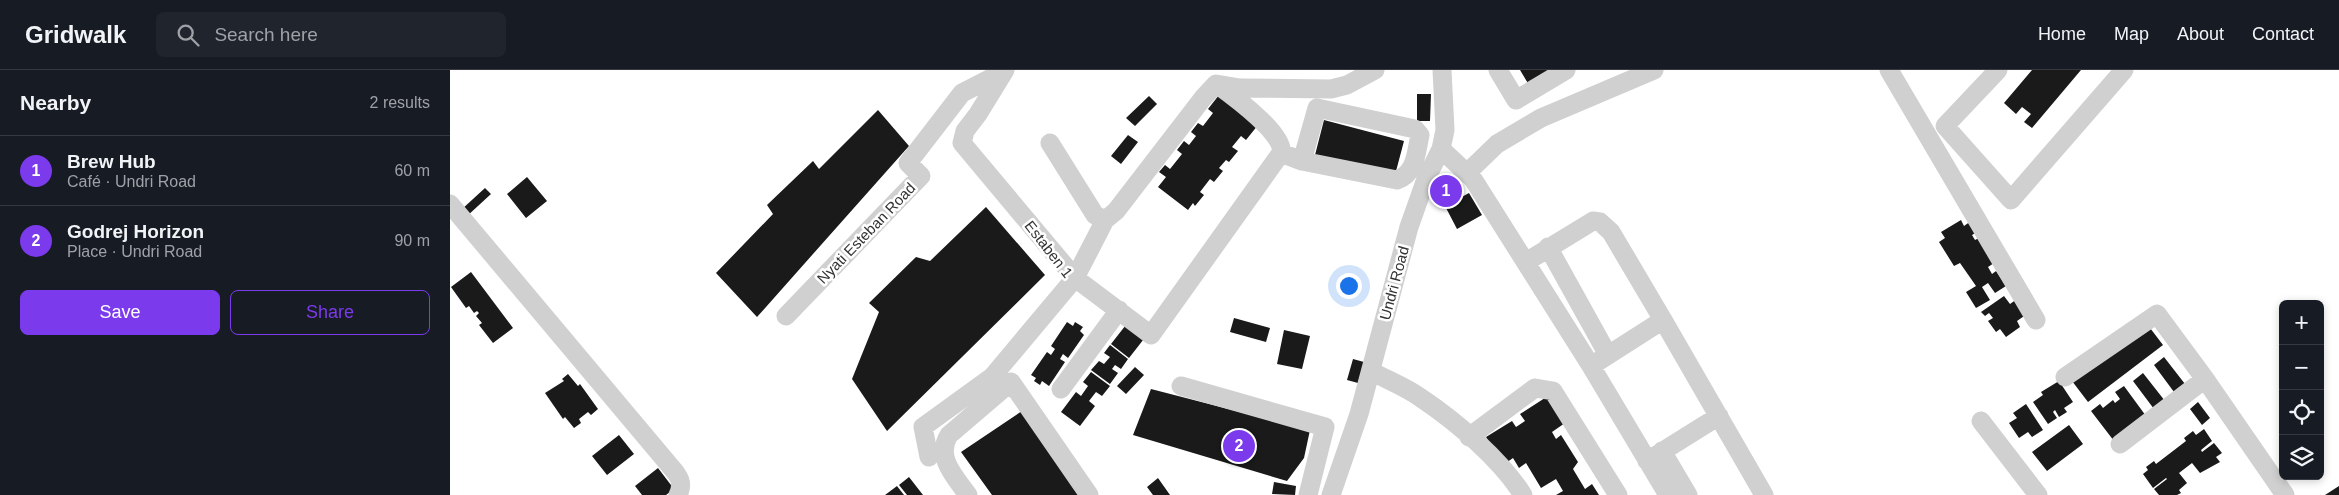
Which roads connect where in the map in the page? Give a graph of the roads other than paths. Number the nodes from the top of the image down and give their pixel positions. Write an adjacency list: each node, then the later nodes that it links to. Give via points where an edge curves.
1 (1006, 70): 20 (street, Estaben 1, via 965,131 962,144); 22 (street, Nyati Esteban Road, via 962,93 908,163 921,176)
2 (1375, 70): 10 (street, via 1331,89 1240,88)
3 (1498, 70): 4 (street, via 1516,100)
4 (1566, 70)
5 (1889, 70): 24 (street)
6 (1998, 70): 7 (street, via 1945,126 2011,200)
7 (2124, 70)
8 (1651, 71): 15 (street, via 1541,118 1497,144)
9 (1447, 72): 12 (street, Undri Road, via 1445,130)
10 (1216, 84): 13 (street, via 1243,104 1280,142); 17 (street, via 1116,211)
11 (1050, 143): 17 (street, via 1095,215)
12 (1441, 149): 15 (street); 27 (street, Undri Road, via 1409,226)
13 (1281, 153): 14 (street); 21 (street, via 1151,335)
14 (1302, 161): 14 (street, via 1316,108 1415,129 1420,135 1412,168 1407,176 1397,180)
15 (1467, 173): 19 (street)
16 (450, 204): 38 (street, via 679,477 682,487)
17 (1105, 220): 20 (street)
18 (1548, 247): 19 (street); 23 (street, via 1593,221 1600,222 1611,232); 25 (street)
19 (1526, 262): 26 (street)
20 (1075, 278): 21 (street); 37 (street, Estaben 1, via 992,377 924,427)
21 (1119, 310): 31 (street)
22 (786, 316)
23 (1663, 320): 25 (street); 32 (street)
24 (2036, 320)
25 (1608, 355): 26 (street)
26 (1591, 366): 36 (street)
27 (1371, 371): 34 (street, via 1420,397); 42 (street, Undri Road, via 1360,414)
28 (2065, 378): 29 (street, via 2157,314)
29 (2205, 379): 35 (street); 49 (street)
30 (1181, 386): 41 (street, via 1325,427)
31 (1061, 389)
32 (1719, 416): 36 (street); 47 (street)
33 (1982, 421): 48 (street)
34 (1469, 437): 43 (street, via 1512,477); 44 (street, via 1535,388 1553,391)
35 (2120, 444)
36 (1655, 456): 45 (street); 46 (street)
37 (929, 457)
38 (678, 495)
39 (968, 495): 40 (street, via 946,462 943,448 946,440 1011,382)
40 (1089, 495)
41 (1308, 495)
42 (1331, 495)
43 (1523, 495)
44 (1618, 495)
45 (1668, 495)
46 (1688, 495)
47 (1764, 495)
48 (2038, 495)
49 (2285, 495)

